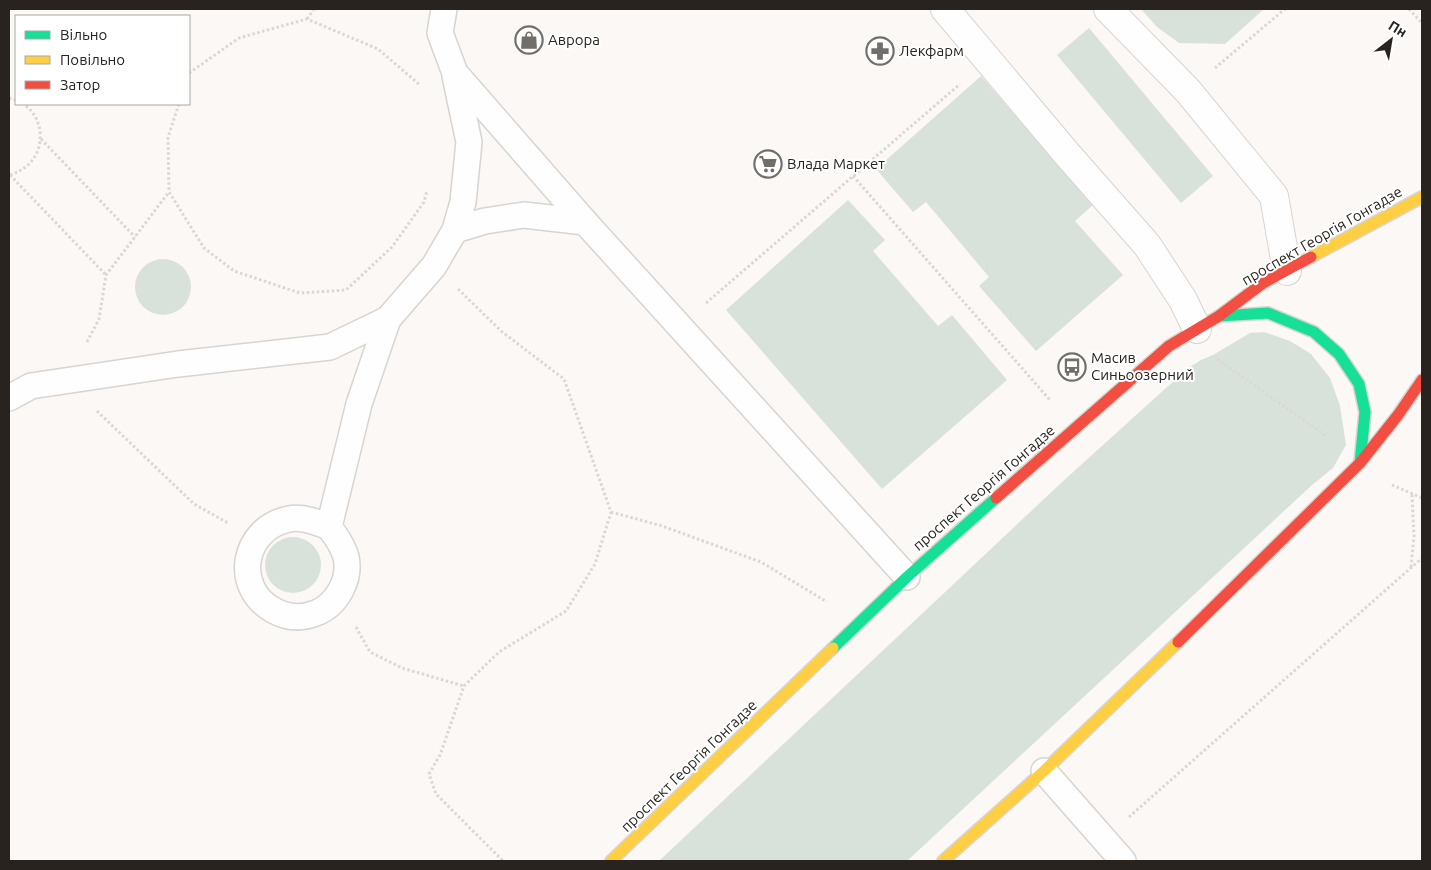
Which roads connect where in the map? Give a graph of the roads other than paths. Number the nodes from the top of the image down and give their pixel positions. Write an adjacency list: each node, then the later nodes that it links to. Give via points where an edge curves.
1 (444, 9): 4 (lane, via 440,33)
2 (945, 9): 10 (street, via 1147,245 1183,300)
3 (1108, 9): 8 (street, via 1188,90 1274,196)
4 (455, 73): 6 (lane); 7 (lane, via 469,142 463,202)
5 (1422, 196): 8 (street, проспект Георгія Гонгадзе)
6 (585, 222): 7 (lane, via 524,215); 15 (lane)
7 (455, 230): 9 (lane, via 434,266)
8 (1287, 271): 10 (street, проспект Георгія Гонгадзе, via 1264,283)
9 (388, 319): 12 (lane, via 330,347 178,364 31,386); 14 (lane, via 359,404)
10 (1208, 323): 13 (street, via 1268,313 1314,332 1339,354 1359,384 1365,412); 15 (street, проспект Георгія Гонгадзе, via 1169,346)
11 (1422, 380): 13 (street)
12 (9, 398)
13 (1360, 463): 16 (street)
14 (329, 527): 14 (lane, via 313,520 290,518 273,524 256,539 248,555 247,574 252,591 263,605 283,616 300,618 326,608 338,596 347,575 346,558)
15 (907, 576): 17 (street, проспект Георгія Гонгадзе)
16 (1044, 770): 18 (street); 19 (lane)
17 (611, 861)
18 (943, 861)
19 (1123, 861)

